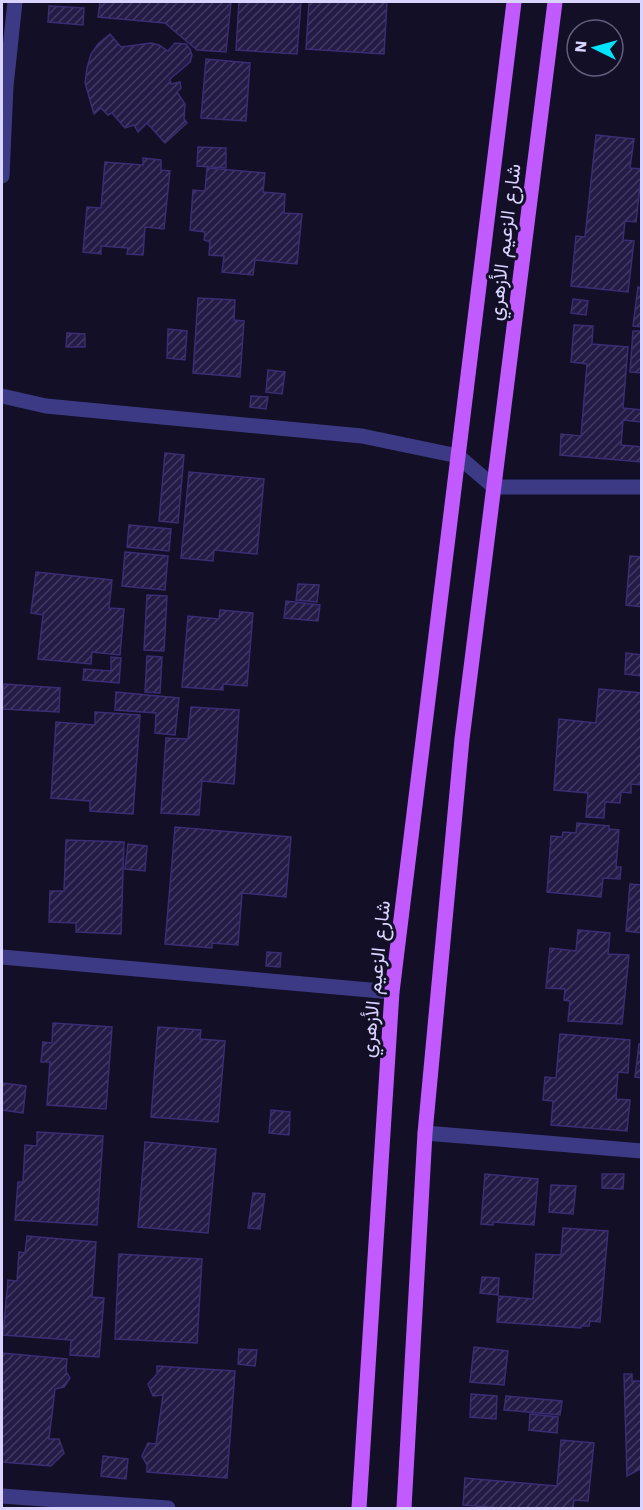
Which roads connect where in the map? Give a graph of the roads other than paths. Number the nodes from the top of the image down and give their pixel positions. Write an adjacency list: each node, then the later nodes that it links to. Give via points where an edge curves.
1 (15, 2): 4 (street)
2 (514, 2): 7 (main road, شارع الزعيم الأزهري)
3 (555, 2): 8 (main road, شارع الزعيم الأزهري)
4 (4, 86): 5 (street)
5 (2, 176)
6 (2, 396): 7 (street, via 46,406 362,435)
7 (458, 456): 8 (street); 11 (main road, شارع الزعيم الأزهري)
8 (494, 487): 9 (street); 12 (main road, شارع الزعيم الأزهري, via 462,739)
9 (642, 487)
10 (2, 957): 11 (street)
11 (392, 992): 16 (main road, شارع الزعيم الأزهري)
12 (425, 1134): 13 (street); 17 (main road, شارع الزعيم الأزهري)
13 (642, 1151)
14 (2, 1496): 15 (street)
15 (168, 1509)
16 (359, 1509)
17 (404, 1509)

